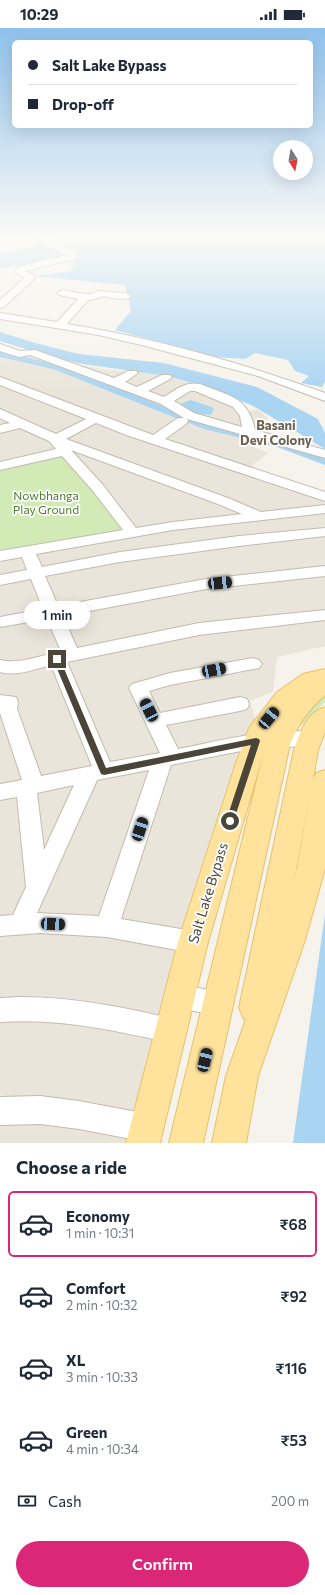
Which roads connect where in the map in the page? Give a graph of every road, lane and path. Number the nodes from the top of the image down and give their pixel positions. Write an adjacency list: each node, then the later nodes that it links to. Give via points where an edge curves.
1 (17, 290): 5 (street)
2 (62, 293): 4 (street)
3 (126, 296): 4 (street, via 97,294 95,297)
4 (84, 297): 7 (street)
5 (0, 305)
6 (0, 316): 7 (street)
7 (60, 325): 18 (street, via 147,343 262,374)
8 (0, 347): 13 (street, via 19,354 31,352)
9 (120, 371): 13 (street)
10 (132, 373): 13 (street)
11 (148, 374): 16 (street)
12 (166, 377): 16 (street)
13 (109, 381): 16 (street)
14 (178, 381): 17 (street)
15 (1, 382): 21 (street)
16 (133, 389): 17 (street)
17 (152, 396): 19 (street)
18 (325, 397)
19 (165, 401): 25 (street, via 190,416); 25 (street, via 187,388 196,387 237,404 246,416)
20 (0, 413): 23 (street)
21 (94, 419): 26 (street); 27 (street)
22 (182, 421): 27 (street)
23 (22, 424): 24 (street); 26 (street)
24 (0, 429)
25 (249, 432): 29 (street)
26 (55, 440): 28 (street); 33 (street)
27 (155, 440): 31 (street)
28 (65, 451): 30 (street); 34 (street)
29 (325, 454)
30 (0, 466)
31 (325, 497)
32 (325, 509): 33 (street)
33 (259, 516): 34 (street)
34 (132, 532): 36 (street)
35 (325, 532): 39 (street, via 120,557)
36 (27, 551): 37 (street); 39 (street)
37 (0, 556)
38 (325, 571): 41 (street, via 206,584)
39 (37, 573): 40 (street); 41 (street)
40 (0, 580)
41 (54, 613): 43 (street); 44 (street)
42 (325, 615): 44 (street, via 199,629)
43 (0, 622)
44 (64, 657): 46 (street, via 17,667); 56 (street)
45 (253, 664): 52 (street, via 170,679 138,688)
46 (0, 666)
47 (325, 677): 53 (main road, Salt Lake Bypass, via 311,679 285,698 261,728)
48 (325, 683): 53 (main road, Salt Lake Bypass, via 296,709 285,726)
49 (0, 702): 58 (street, via 9,702 8,709)
50 (240, 704): 52 (street)
51 (325, 715): 54 (main road)
52 (154, 721): 55 (street)
53 (268, 740): 54 (street); 55 (street); 63 (main road, Salt Lake Bypass); 65 (main road, Salt Lake Bypass)
54 (309, 740): 68 (main road)
55 (167, 758): 56 (street); 62 (street)
56 (96, 773): 58 (street); 60 (street)
57 (325, 780): 68 (main road, via 311,868 298,917)
58 (30, 786): 59 (street); 60 (street)
59 (0, 792)
60 (37, 888): 61 (street)
61 (10, 926): 62 (street, via 40,923)
62 (106, 927): 63 (street)
63 (193, 942): 64 (main road, Salt Lake Bypass)
64 (180, 996): 65 (street); 67 (main road, Salt Lake Bypass)
65 (218, 1004): 71 (main road, Salt Lake Bypass)
66 (0, 1010): 67 (street, via 86,1013)
67 (171, 1031): 70 (main road, Salt Lake Bypass)
68 (242, 1076): 72 (main road)
69 (0, 1111): 70 (street, via 40,1110 86,1116)
70 (145, 1135)
71 (186, 1143)
72 (229, 1143)

